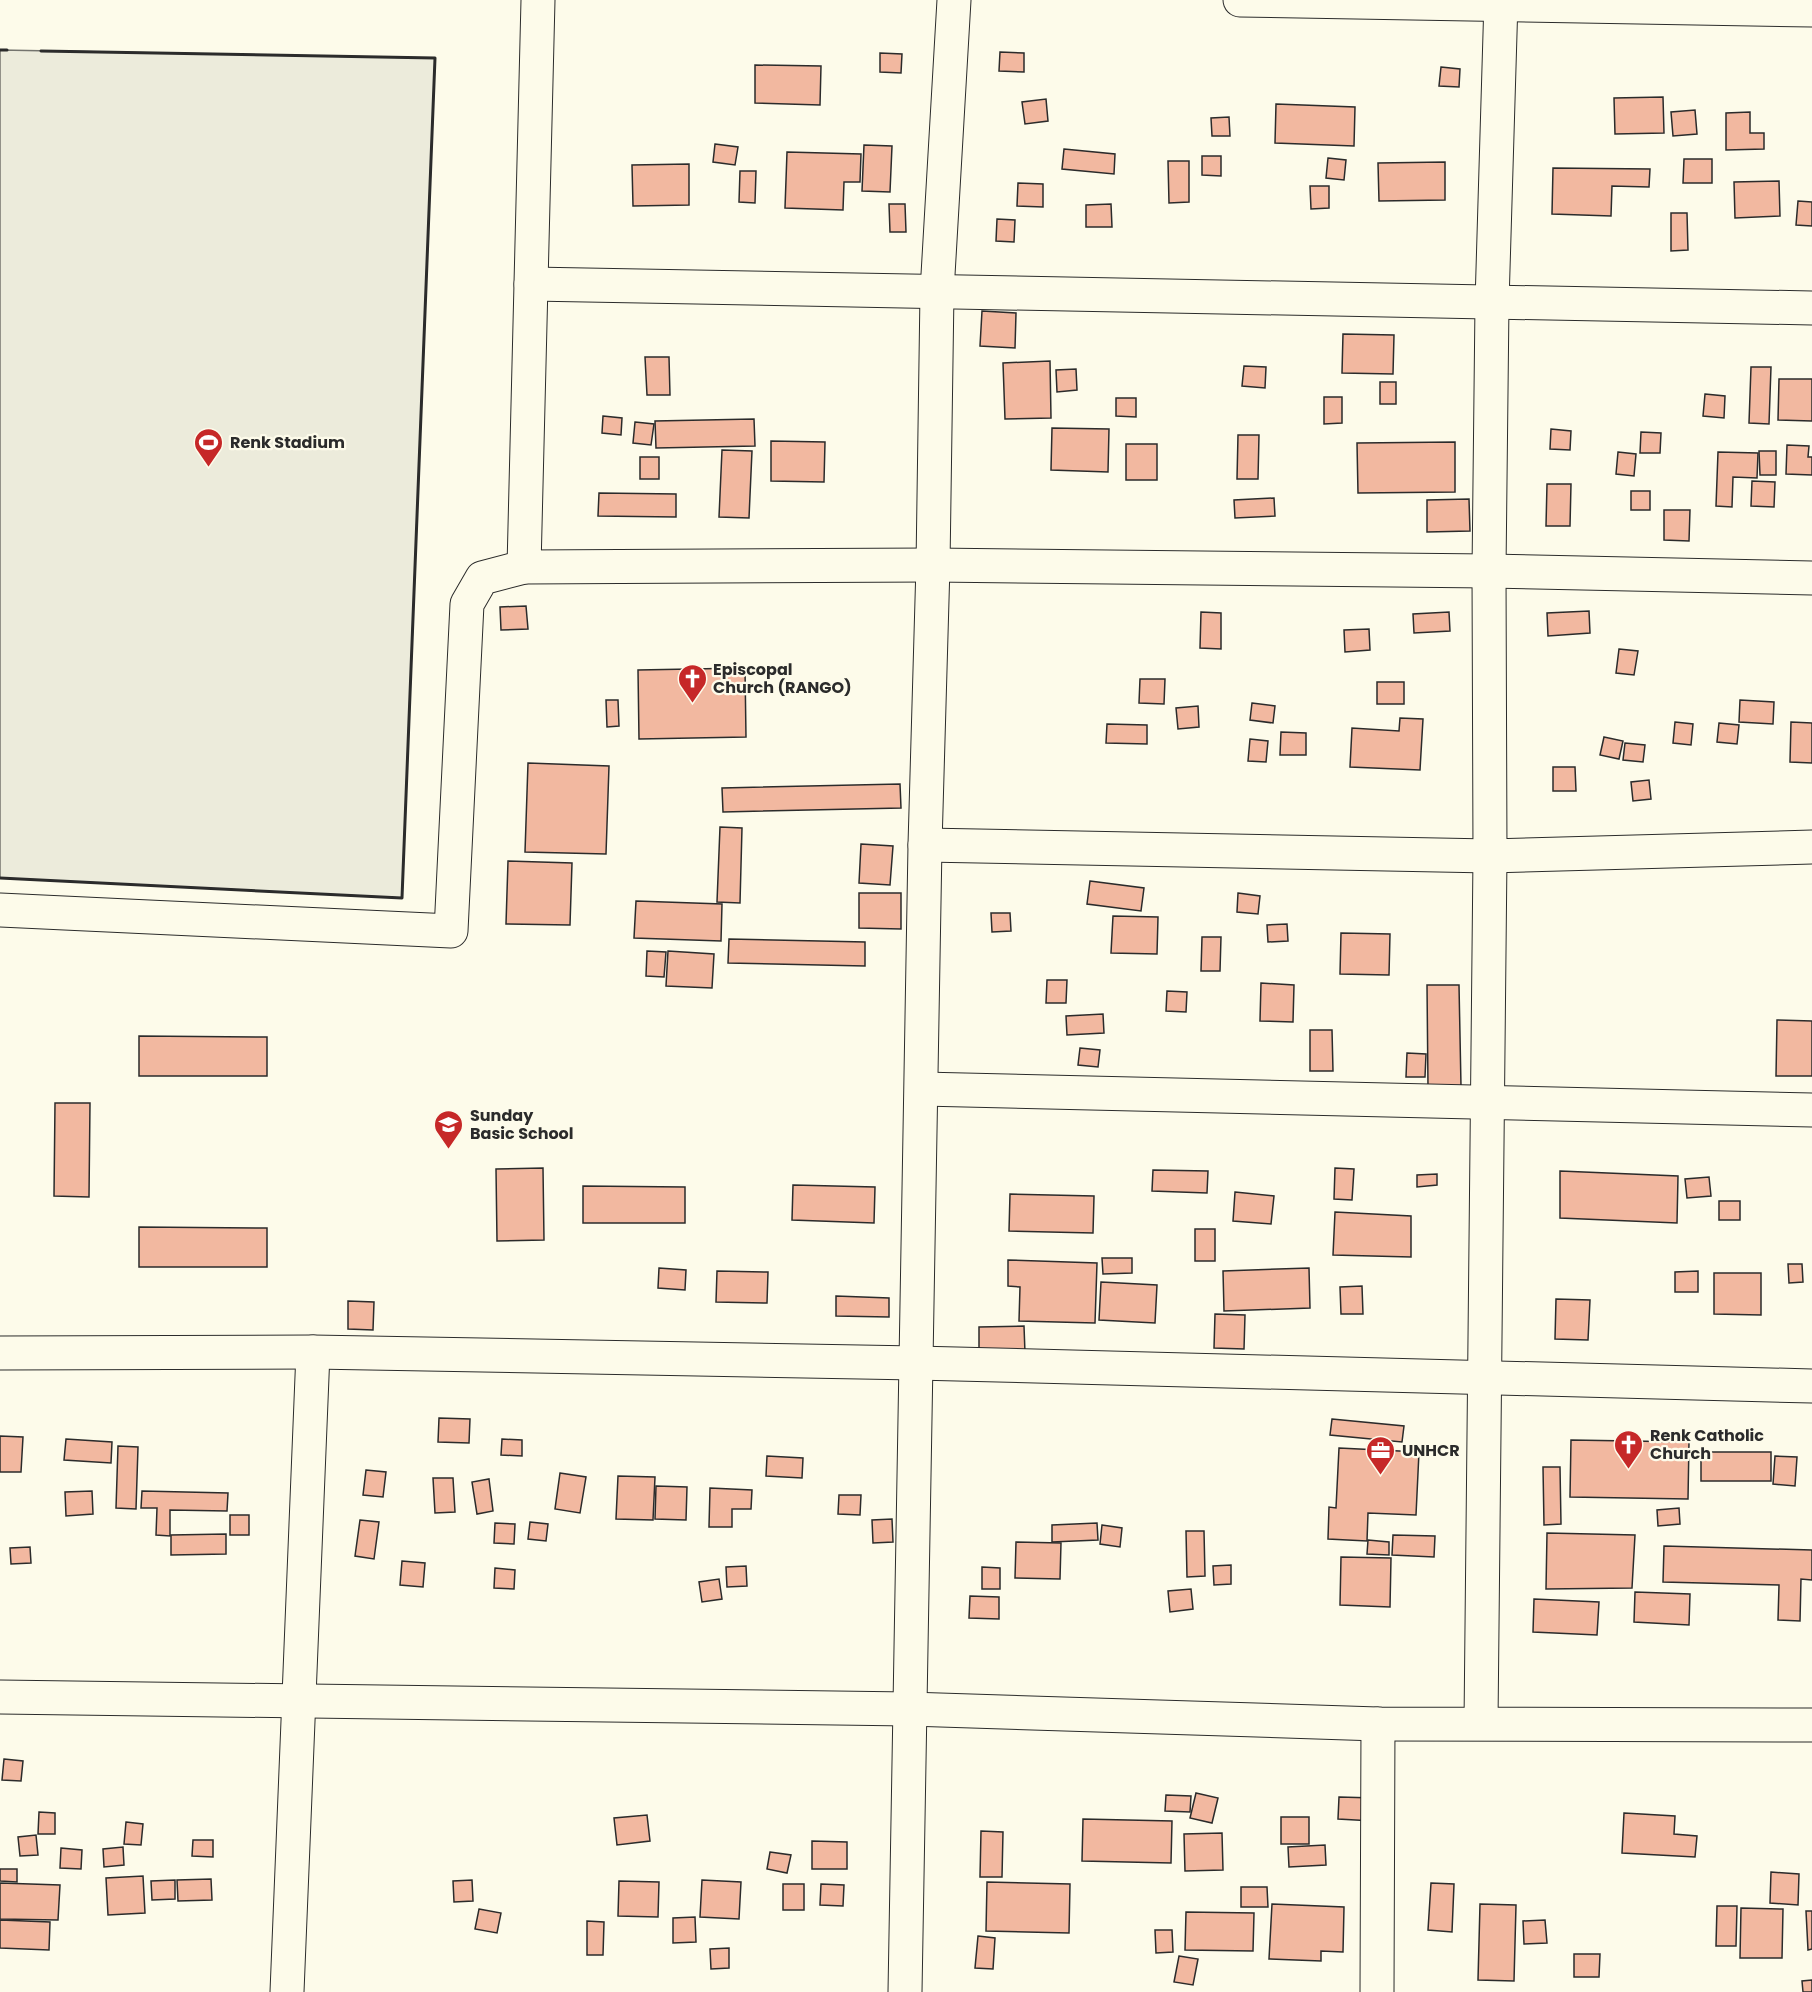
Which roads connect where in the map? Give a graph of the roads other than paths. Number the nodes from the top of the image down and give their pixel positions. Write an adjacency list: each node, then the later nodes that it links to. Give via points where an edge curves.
1 (538, 0): 6 (street)
2 (954, 0): 7 (street)
3 (1240, 0): 4 (street)
4 (1501, 2): 5 (street); 8 (street)
5 (1812, 10)
6 (531, 284): 7 (street); 11 (street)
7 (937, 292): 8 (street); 10 (street)
8 (1492, 303): 9 (street); 12 (street)
9 (1812, 308)
10 (933, 566): 11 (street); 12 (street); 14 (street)
11 (524, 567): 17 (street, via 482,578 467,604 451,931)
12 (1489, 571): 13 (street); 16 (street)
13 (1812, 578)
14 (925, 845): 16 (street); 18 (street)
15 (1812, 847): 16 (street)
16 (1490, 856): 19 (street)
17 (0, 910)
18 (922, 1089): 19 (street); 23 (street)
19 (1486, 1102): 20 (street); 24 (street)
20 (1812, 1110)
21 (313, 1352): 22 (street); 23 (street); 27 (street)
22 (0, 1353)
23 (916, 1363): 24 (street); 28 (street)
24 (1484, 1377): 25 (street); 29 (street)
25 (1812, 1386)
26 (0, 1697): 27 (street)
27 (298, 1701): 28 (street); 32 (street)
28 (909, 1709): 30 (street); 33 (street)
29 (1481, 1723): 30 (street); 31 (street)
30 (1378, 1724): 34 (street)
31 (1812, 1725)
32 (287, 1992)
33 (905, 1992)
34 (1377, 1992)

